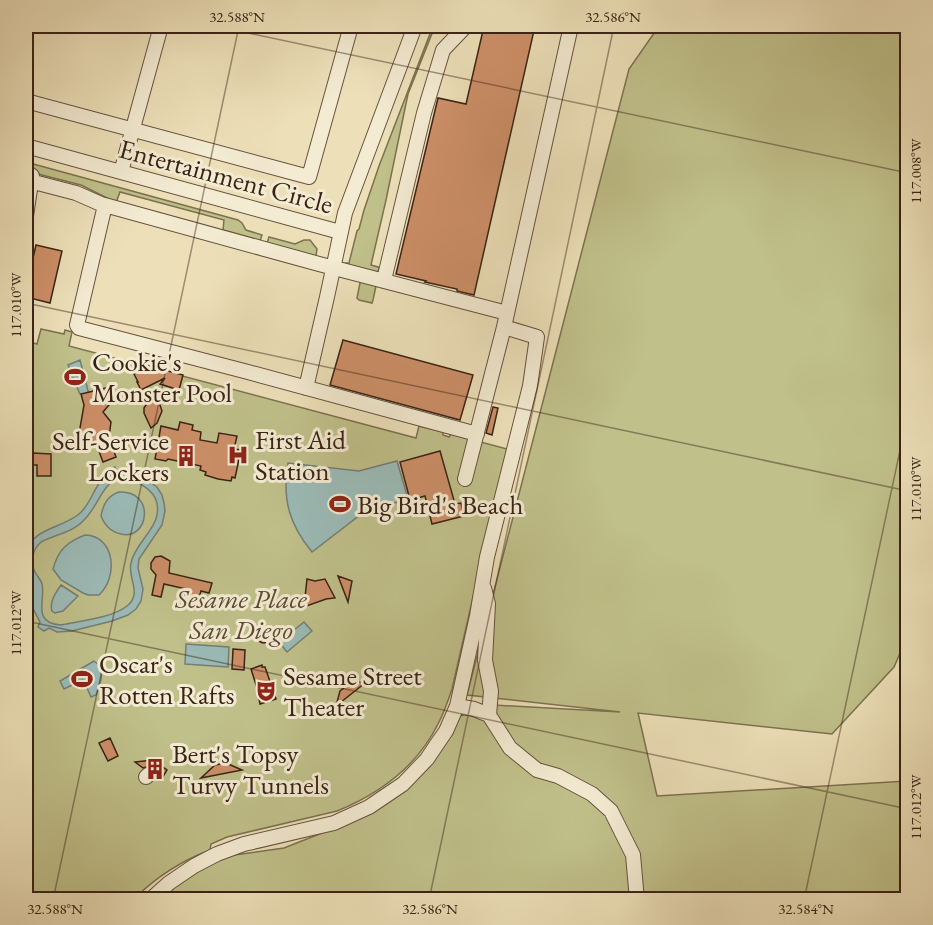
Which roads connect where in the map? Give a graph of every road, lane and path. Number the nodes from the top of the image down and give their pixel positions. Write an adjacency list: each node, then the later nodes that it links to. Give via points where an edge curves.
1 (161, 26): 7 (street)
2 (351, 26): 7 (street, via 309,177)
3 (415, 26): 13 (street, Entertainment Circle)
4 (464, 26): 15 (street, via 443,50)
5 (571, 26): 16 (street)
6 (26, 101): 7 (street)
7 (132, 130): 9 (street)
8 (26, 146): 9 (street, Entertainment Circle)
9 (121, 172): 13 (street, Entertainment Circle)
10 (28, 178): 11 (street, via 78,188 97,196); 12 (street)
11 (105, 205): 14 (street); 17 (street, via 79,328)
12 (26, 216)
13 (340, 232): 14 (street)
14 (333, 267): 15 (street); 17 (street)
15 (384, 280): 16 (street)
16 (506, 320): 18 (street); 20 (street, via 537,337 530,386)
17 (306, 388): 18 (street)
18 (477, 434): 19 (street)
19 (465, 478)
20 (482, 580): 21 (street); 22 (street, via 488,603 485,660 491,691)
21 (457, 706): 22 (street); 23 (street, via 427,759 404,784 369,807 334,823 217,854 169,883)
22 (489, 715): 24 (street, via 510,748 537,770 592,794 611,811 633,855)
23 (150, 900)
24 (637, 900)

